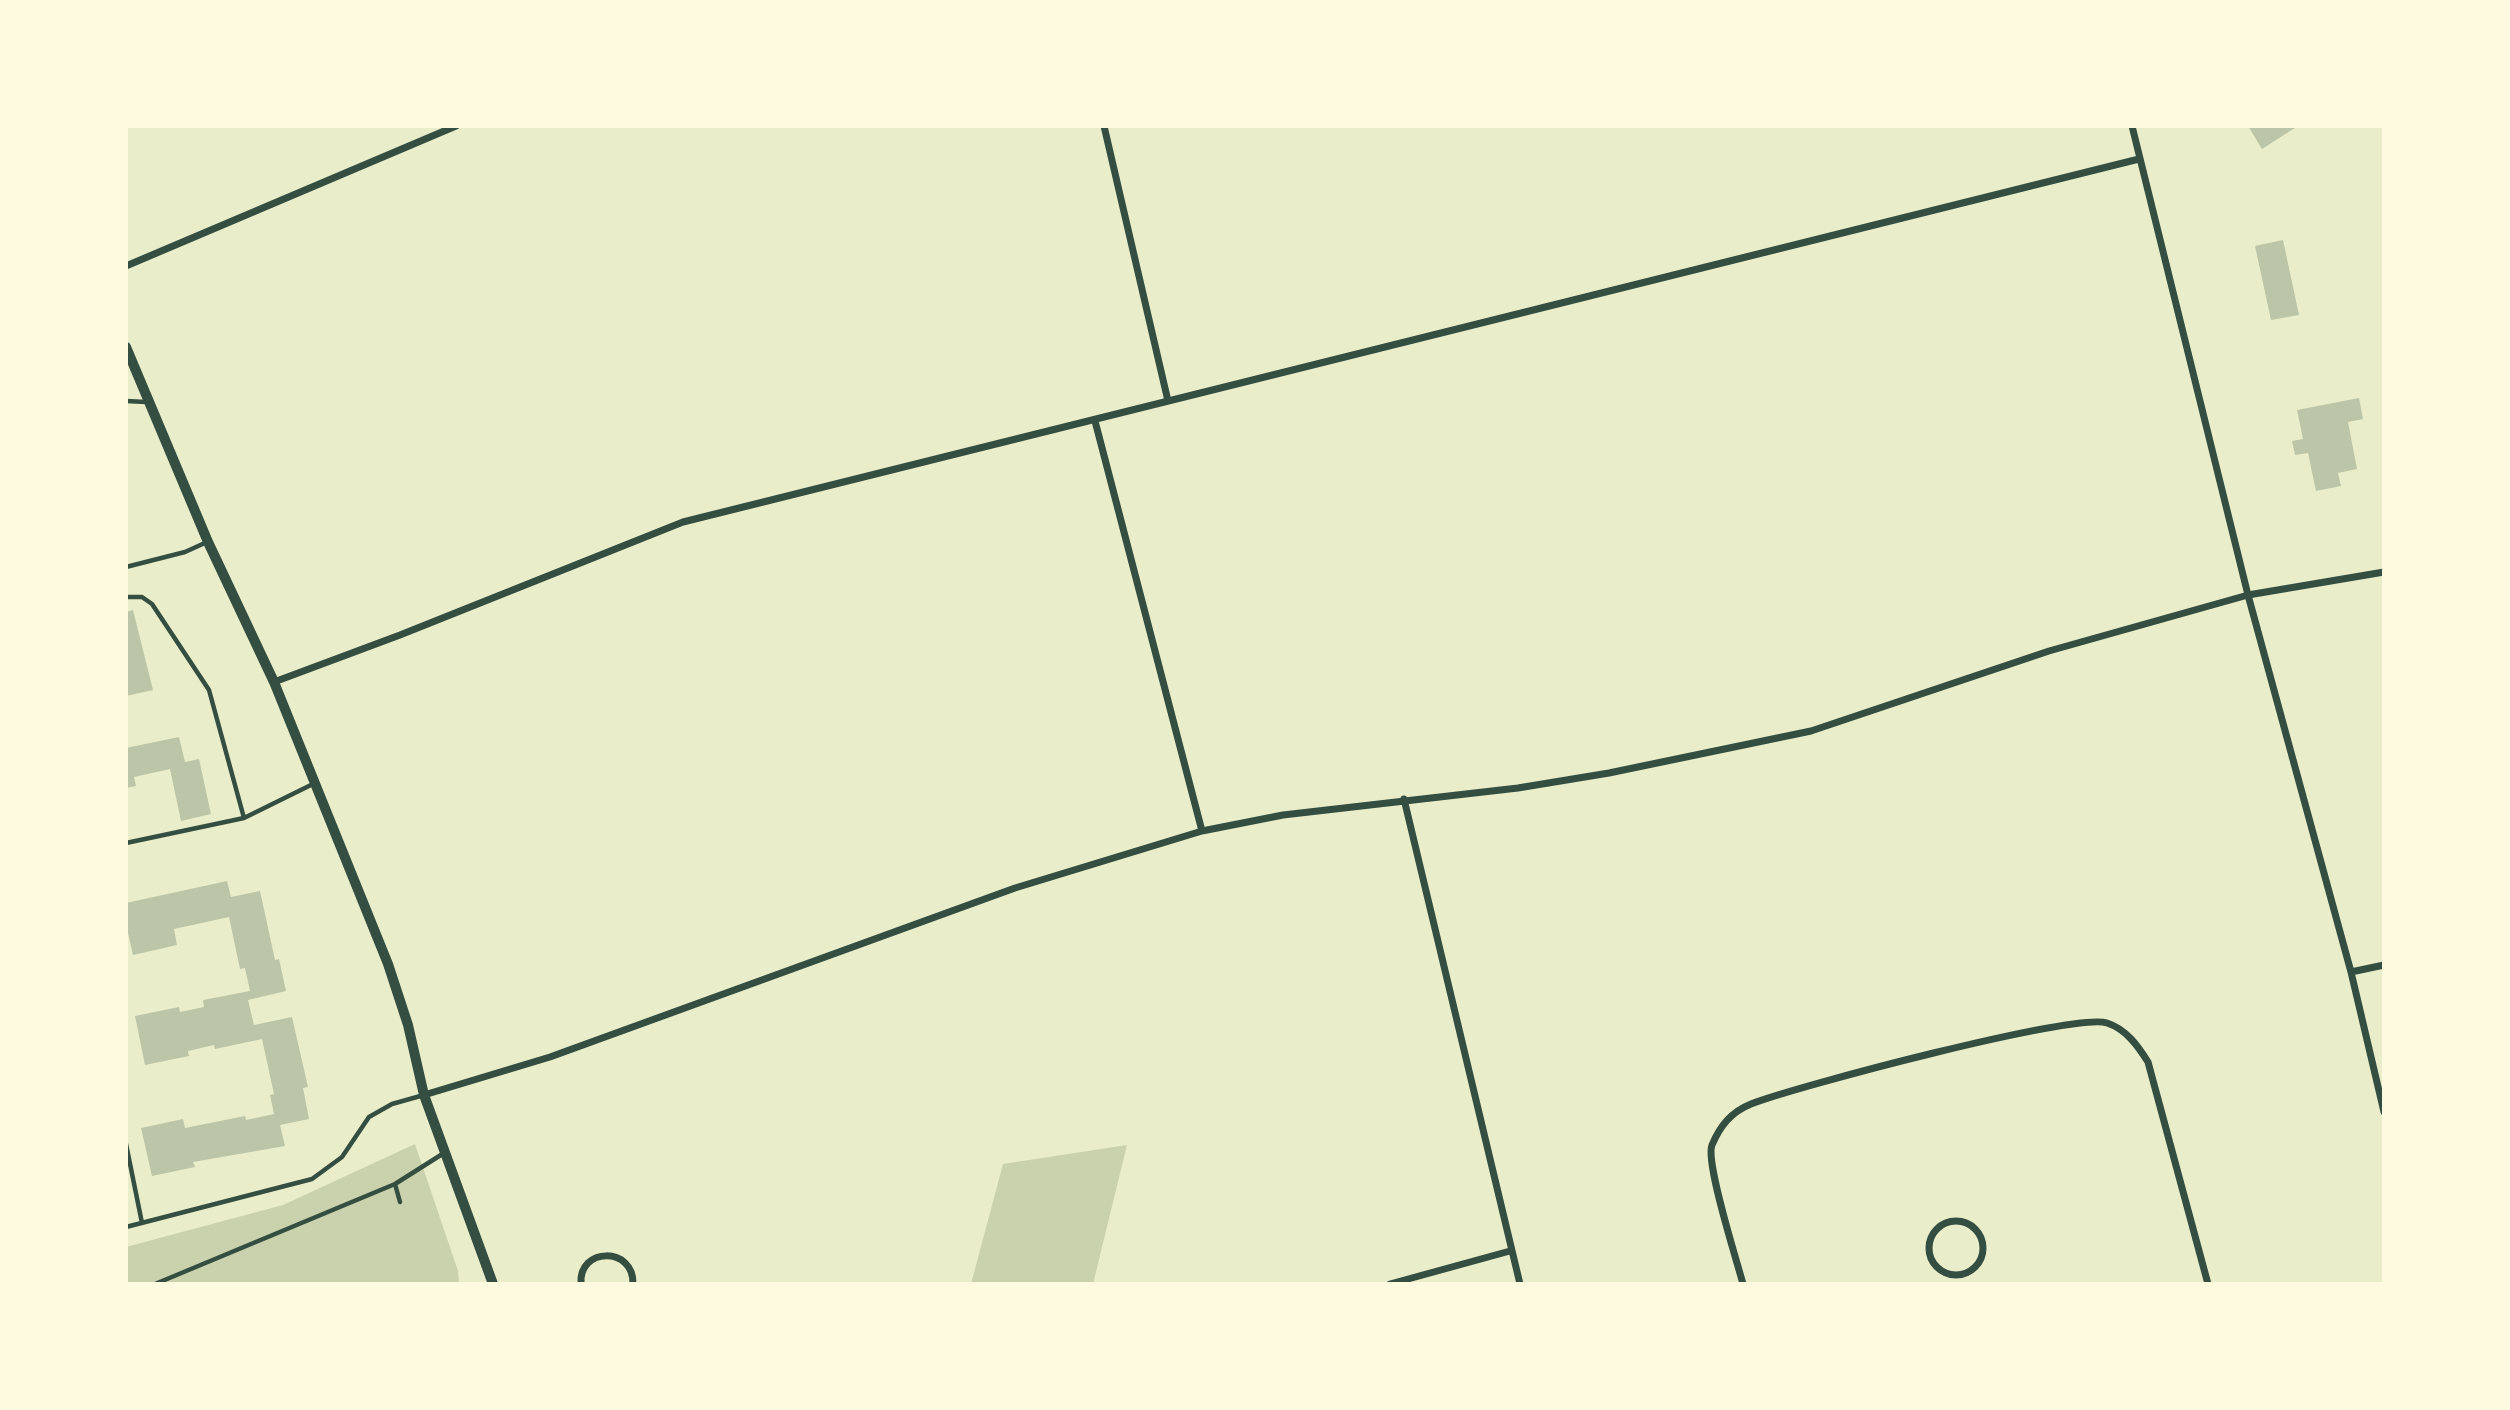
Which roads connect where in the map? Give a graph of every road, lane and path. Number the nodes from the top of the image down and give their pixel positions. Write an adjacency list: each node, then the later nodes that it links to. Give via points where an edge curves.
1 (456, 126): 5 (street)
2 (1104, 126): 8 (street)
3 (2132, 126): 4 (street)
4 (2139, 159): 8 (street); 14 (street)
5 (126, 266)
6 (126, 347): 9 (street)
7 (126, 401): 9 (lane)
8 (1168, 401): 10 (street)
9 (148, 402): 11 (street)
10 (1095, 421): 16 (street, via 683,522); 20 (street)
11 (208, 542): 12 (lane); 16 (street)
12 (126, 567)
13 (2384, 572): 14 (street)
14 (2248, 596): 18 (street, via 2049,651 1811,732 1518,788); 23 (street)
15 (126, 597): 19 (lane, via 142,597 152,604 209,690)
16 (274, 682): 17 (street)
17 (313, 784): 19 (lane); 24 (street, via 388,964)
18 (1404, 799): 20 (street); 32 (street)
19 (243, 818): 21 (lane)
20 (1202, 831): 24 (street, via 1015,888 550,1057)
21 (126, 843)
22 (2384, 965): 23 (street)
23 (2350, 972): 25 (street)
24 (424, 1095): 27 (street); 30 (lane, via 369,1117 342,1157 312,1179)
25 (2384, 1112)
26 (126, 1144): 30 (lane)
27 (445, 1152): 28 (lane); 35 (street)
28 (396, 1184): 29 (lane); 34 (lane)
29 (400, 1202)
30 (142, 1223): 31 (lane)
31 (126, 1227)
32 (1510, 1251): 38 (street); 39 (street)
33 (1964, 1275): 33 (street, via 1975,1268 1983,1248 1973,1228 1952,1222 1934,1234 1930,1255 1943,1272); 41 (street)
34 (155, 1284)
35 (492, 1284)
36 (581, 1284): 37 (street, via 583,1268 603,1255 624,1260)
37 (633, 1284)
38 (1390, 1284)
39 (1520, 1284)
40 (1743, 1284): 42 (street, via 1710,1149 1724,1121 1749,1105 1924,1056 2071,1023 2106,1022 2135,1041 2148,1062)
41 (1967, 1284)
42 (2208, 1284)

